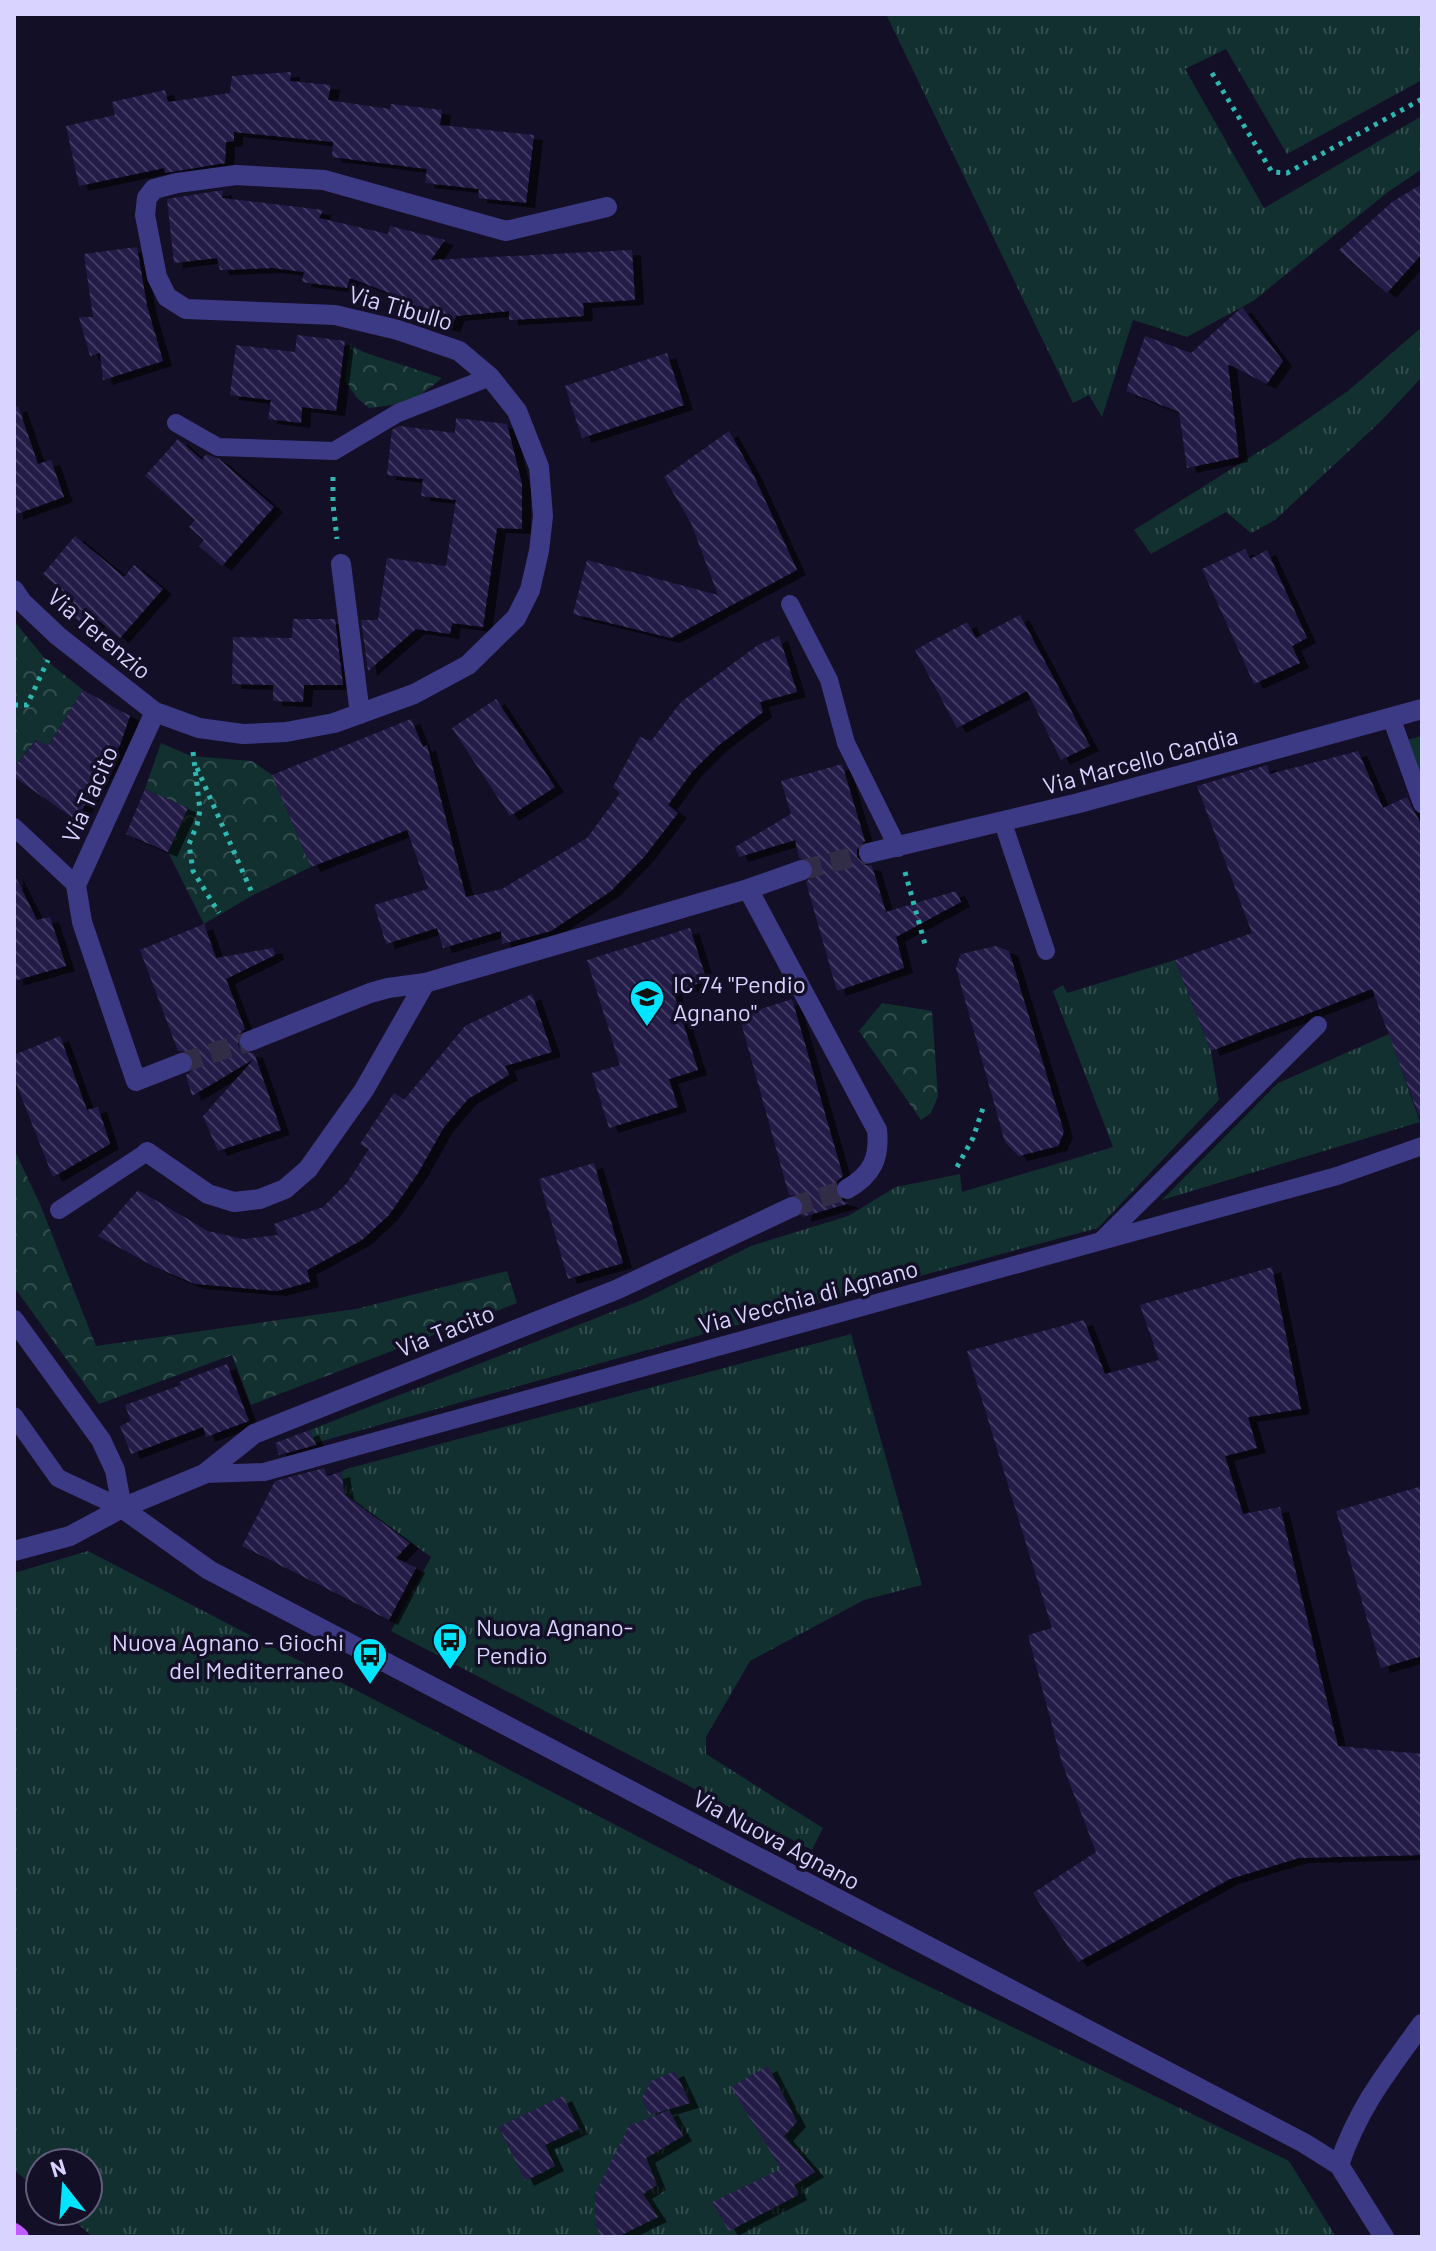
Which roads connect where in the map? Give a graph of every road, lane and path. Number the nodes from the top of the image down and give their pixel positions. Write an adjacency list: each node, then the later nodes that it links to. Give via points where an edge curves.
1 (1212, 73): 2 (path, via 1272,172 1287,173)
2 (1422, 99)
3 (607, 207): 4 (street, Via Tibullo, via 506,231 324,180 236,175 177,183 154,189 147,198 145,215 157,277 167,297 186,309 335,315 459,351)
4 (490, 377): 6 (lane, via 398,413); 14 (street, Via Tibullo, via 517,411 539,467 543,516 530,590 516,618 468,665 414,694)
5 (176, 423): 6 (lane, via 218,447)
6 (334, 451): 7 (path, via 333,504)
7 (341, 564): 14 (street)
8 (14, 590): 10 (street, Via Terenzio)
9 (790, 604): 21 (lane, via 829,680 846,743)
10 (58, 636): 11 (path, via 27,705); 13 (street, Via Terenzio)
11 (14, 705)
12 (1422, 709): 15 (street, Via Marcello Candia)
13 (155, 712): 16 (street, Via Tibullo); 24 (street, Via Tacito)
14 (360, 714): 16 (street, Via Tibullo, via 286,732)
15 (1391, 717): 18 (lane); 19 (street, Via Marcello Candia)
16 (199, 728): 17 (path)
17 (191, 756): 26 (path); 27 (path, via 200,810 189,844 193,871)
18 (1422, 804)
19 (1003, 823): 21 (street, Via Marcello Candia); 29 (lane)
20 (14, 827): 24 (lane)
21 (898, 848): 22 (street, Via Marcello Candia); 28 (path)
22 (869, 853)
23 (802, 870): 25 (street)
24 (76, 885): 33 (street, via 82,922 136,1081)
25 (748, 889): 30 (street); 38 (street, via 877,1130 879,1150 862,1181)
26 (253, 895)
27 (219, 913)
28 (926, 948)
29 (1046, 951)
30 (425, 983): 32 (street, via 370,993); 36 (street, via 364,1090 308,1169 285,1189 234,1202 208,1194)
31 (1318, 1025): 41 (lane)
32 (250, 1041)
33 (182, 1063)
34 (984, 1105): 37 (path)
35 (1422, 1146): 41 (lane, Via Vecchia di Agnano, via 1337,1176)
36 (147, 1152): 40 (lane)
37 (957, 1167)
38 (847, 1189)
39 (792, 1207): 44 (street, Via Tacito, via 618,1289 254,1434)
40 (59, 1210)
41 (1101, 1241): 44 (lane, Via Vecchia di Agnano, via 264,1472)
42 (14, 1320): 45 (street, via 101,1440 115,1470)
43 (14, 1416): 45 (lane, via 58,1478)
44 (204, 1474): 45 (street, Via Tacito)
45 (122, 1508): 46 (street, Via Tacito, via 70,1536); 48 (street, Via Nuova Agnano, via 209,1570)
46 (14, 1551)
47 (1422, 2024): 48 (street, via 1371,2095)
48 (1339, 2165): 51 (street, Via Nuova Agnano)
49 (14, 2233): 50 (main road)
50 (19, 2237)
51 (1384, 2237)

